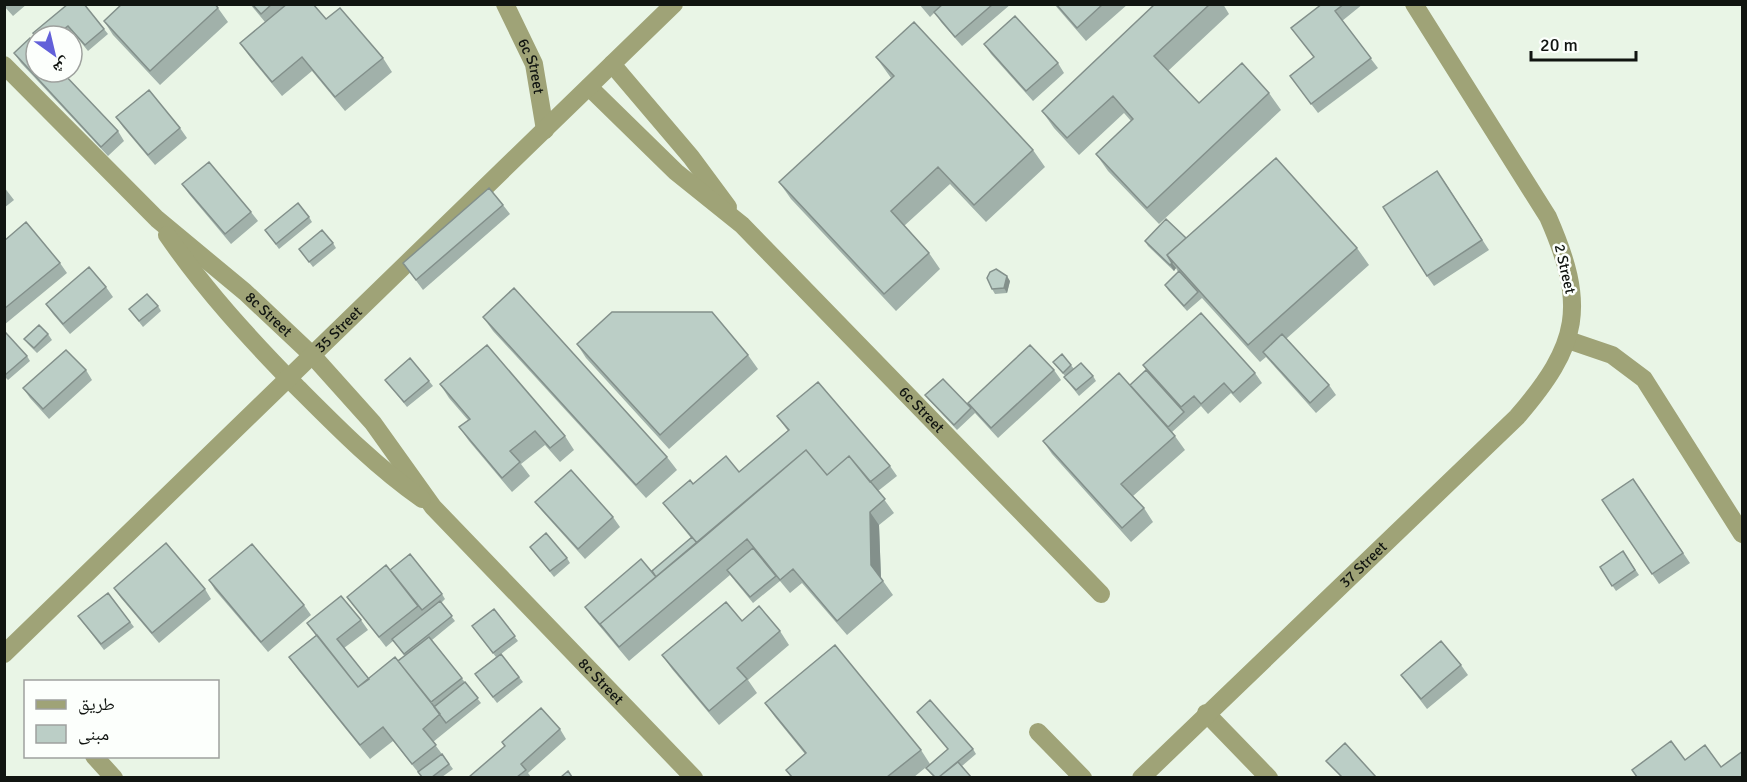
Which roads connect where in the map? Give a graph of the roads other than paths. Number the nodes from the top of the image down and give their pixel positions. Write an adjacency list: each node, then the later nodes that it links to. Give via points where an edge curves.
1 (505, 4): 7 (street, 6c Street, via 534,63)
2 (674, 4): 4 (street, 35 Street)
3 (1414, 4): 10 (street, 2 Street, via 1548,217 1570,278 1573,310)
4 (612, 64): 6 (street, 35 Street); 9 (street, 6c Street, via 691,157)
5 (4, 65): 8 (street, 8c Street)
6 (589, 87): 7 (street, 35 Street); 9 (street, 6c Street, via 676,172)
7 (545, 130): 11 (street, 35 Street)
8 (157, 219): 11 (street, 8c Street, via 238,286); 12 (street, 8c Street, via 222,308)
9 (742, 225): 15 (street, 6c Street)
10 (1568, 340): 14 (street, via 1612,354 1644,379); 17 (street, 37 Street, via 1549,376 1517,417)
11 (312, 355): 12 (street, 35 Street); 13 (street, 8c Street, via 373,423)
12 (288, 378): 13 (street, 8c Street, via 377,465); 16 (street, 35 Street)
13 (433, 507): 21 (street, 8c Street)
14 (1743, 534)
15 (1101, 594)
16 (7, 648)
17 (1206, 713): 23 (street, 37 Street); 24 (street)
18 (1038, 732): 22 (street)
19 (96, 758): 20 (street)
20 (114, 777)
21 (694, 777)
22 (1083, 777)
23 (1141, 777)
24 (1269, 777)

